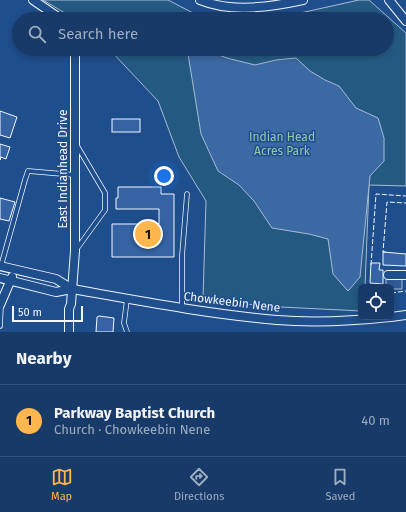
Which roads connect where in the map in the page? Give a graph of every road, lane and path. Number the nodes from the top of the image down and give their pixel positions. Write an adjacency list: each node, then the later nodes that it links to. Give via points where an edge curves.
1 (33, 0): 5 (street)
2 (200, 0): 3 (street, via 239,8)
3 (303, 0)
4 (389, 0): 6 (street)
5 (51, 12)
6 (406, 21)
7 (76, 56): 8 (street, East Indianhead Drive)
8 (75, 142): 9 (street, East Indianhead Drive); 11 (lane, via 105,193 105,210)
9 (75, 175): 11 (street, East Indianhead Drive); 12 (lane, via 28,171)
10 (187, 194): 21 (lane, via 182,256)
11 (75, 251): 18 (street, East Indianhead Drive)
12 (0, 268): 13 (street, Chowkeebin Nene)
13 (14, 270): 17 (street); 18 (street, Chowkeebin Nene, via 56,280)
14 (388, 275): 15 (street)
15 (406, 275)
16 (0, 278): 17 (street, Chowkeebin Nene)
17 (10, 281): 18 (street, Chowkeebin Nene, via 56,292); 20 (street)
18 (72, 289): 19 (street, Chowkeebin Nene); 26 (street, East Indianhead Drive)
19 (127, 298): 21 (street, Chowkeebin Nene); 27 (lane, via 124,323)
20 (0, 305): 25 (lane)
21 (182, 308): 24 (street, Chowkeebin Nene, via 278,320)
22 (406, 315): 23 (street, Chowkeebin Nene)
23 (394, 316)
24 (358, 320)
25 (0, 326)
26 (69, 332)
27 (127, 332)

